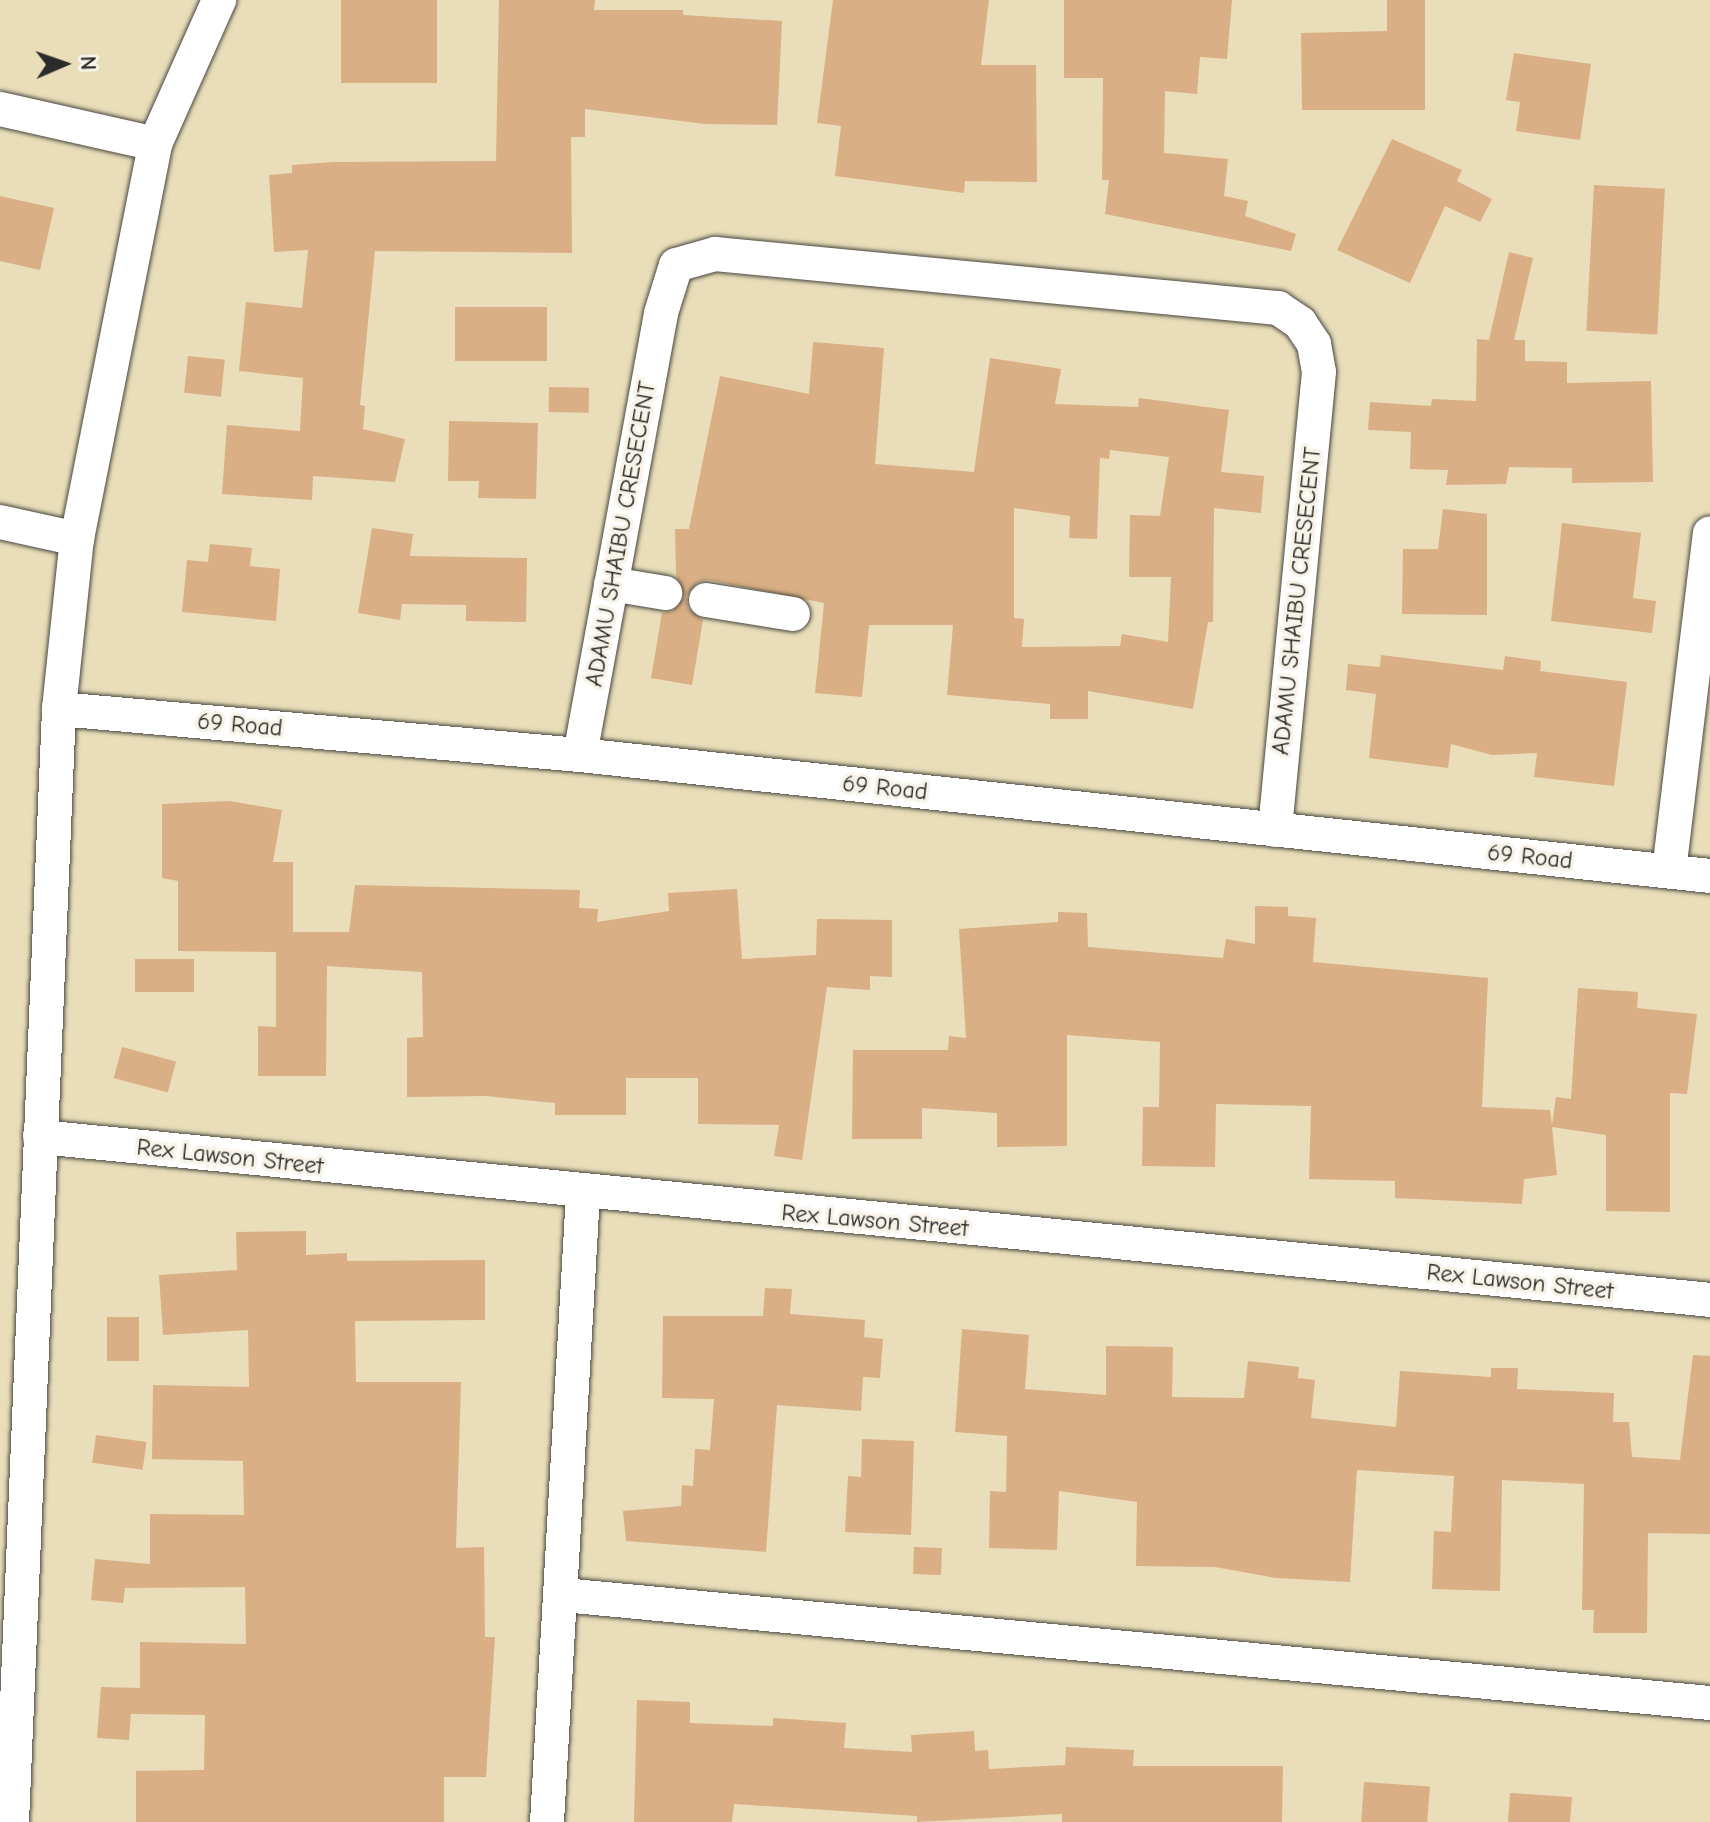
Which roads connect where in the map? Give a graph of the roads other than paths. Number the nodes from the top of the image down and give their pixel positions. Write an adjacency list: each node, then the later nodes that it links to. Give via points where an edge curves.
1 (219, 0): 3 (street)
2 (0, 109): 3 (street)
3 (155, 144): 6 (street)
4 (0, 522): 6 (street)
5 (1710, 533): 14 (street)
6 (77, 539): 11 (street)
7 (611, 584): 8 (street); 12 (street, ADAMU SHAIBU CRESECENT); 13 (street, ADAMU SHAIBU CRESECENT, via 661,313 676,265 715,254 1278,308 1300,323 1314,344 1319,372)
8 (665, 593)
9 (706, 600): 10 (street)
10 (793, 614)
11 (59, 709): 12 (street, 69 Road); 16 (street)
12 (580, 755): 13 (street, 69 Road)
13 (1275, 830): 14 (street, 69 Road)
14 (1669, 871): 15 (street, 69 Road)
15 (1710, 876)
16 (40, 1137): 17 (street, Rex Lawson Street); 21 (street)
17 (583, 1194): 18 (street, Rex Lawson Street); 19 (street)
18 (1710, 1300)
19 (563, 1595): 20 (street); 22 (street)
20 (1710, 1703)
21 (12, 1822)
22 (547, 1822)

